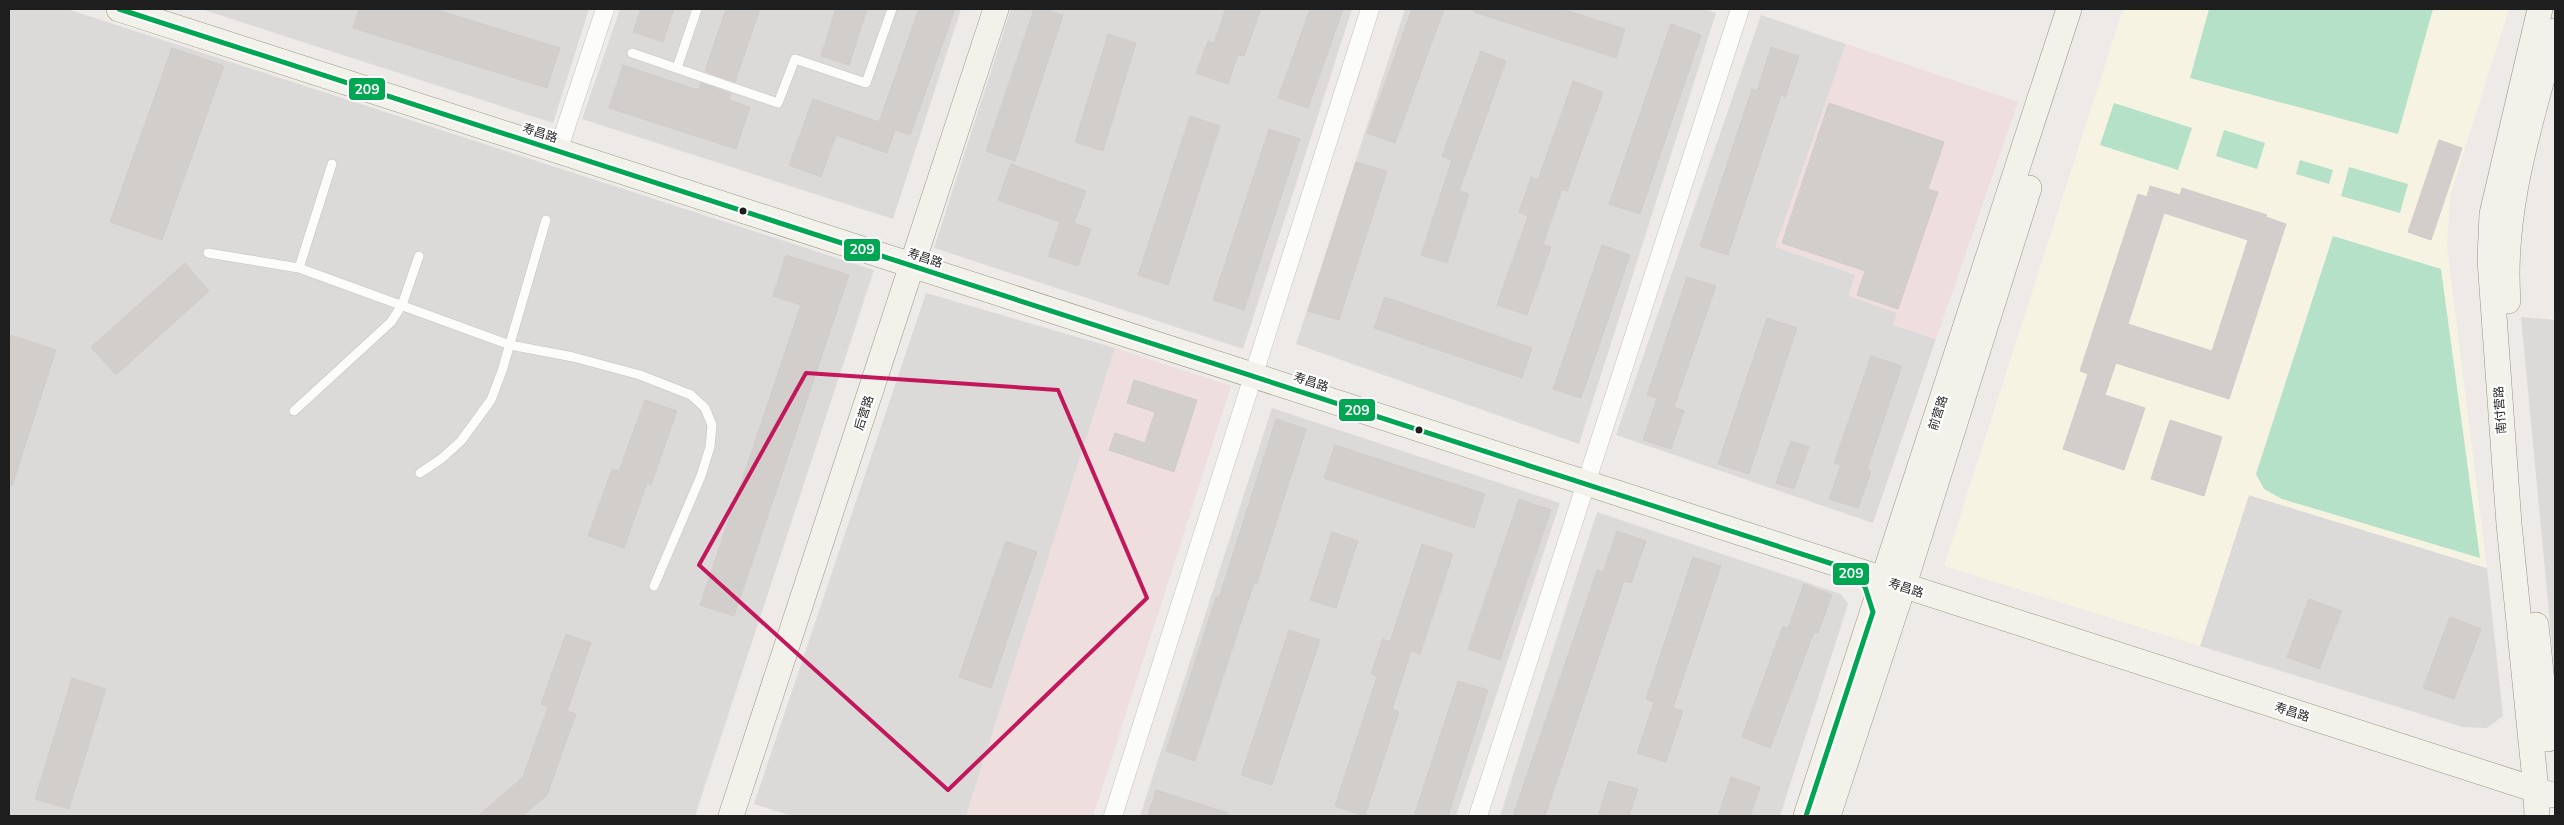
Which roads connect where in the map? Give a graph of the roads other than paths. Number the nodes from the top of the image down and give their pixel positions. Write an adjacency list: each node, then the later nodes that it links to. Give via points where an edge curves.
1 (119, 9): 15 (street, 寿昌路)
2 (158, 9): 15 (street, 寿昌路)
3 (605, 9): 15 (street)
4 (697, 9): 14 (lane)
5 (892, 9): 14 (lane, via 866,83 795,59 778,103)
6 (996, 9): 20 (street, 后营路)
7 (1370, 9): 24 (street)
8 (1740, 9): 27 (street)
9 (2069, 9): 29 (street, 前营路)
10 (2085, 9): 29 (street, 前营路)
11 (2540, 9): 32 (street, 南付营路, via 2492,214 2490,260 2509,524)
12 (2555, 31): 32 (street, 南付营路, via 2516,181 2510,217 2508,291 2528,559 2543,682)
13 (632, 53): 14 (lane)
14 (677, 68)
15 (560, 146): 20 (street, 寿昌路)
16 (332, 164): 21 (lane)
17 (546, 220): 23 (lane)
18 (208, 253): 21 (lane)
19 (419, 256): 22 (lane)
20 (914, 261): 24 (street, 寿昌路); 33 (street, 后营路)
21 (299, 268): 22 (lane)
22 (402, 305): 23 (lane); 25 (lane, via 391,322)
23 (510, 345): 26 (lane, via 491,400 479,419 441,459); 30 (lane, via 640,375 691,395 705,408 712,425 710,446 701,476)
24 (1255, 370): 27 (street, 寿昌路); 34 (street)
25 (294, 411)
26 (420, 472)
27 (1588, 477): 28 (street, 寿昌路); 35 (street)
28 (1847, 562): 29 (street, 寿昌路); 31 (street)
29 (1891, 579): 31 (street, via 1892,601); 32 (street, 寿昌路)
30 (654, 586)
31 (1883, 616): 36 (street); 37 (street)
32 (2545, 791): 38 (street, 南付营路)
33 (735, 815)
34 (1113, 816)
35 (1478, 816)
36 (1806, 816)
37 (1828, 816)
38 (2537, 816)

